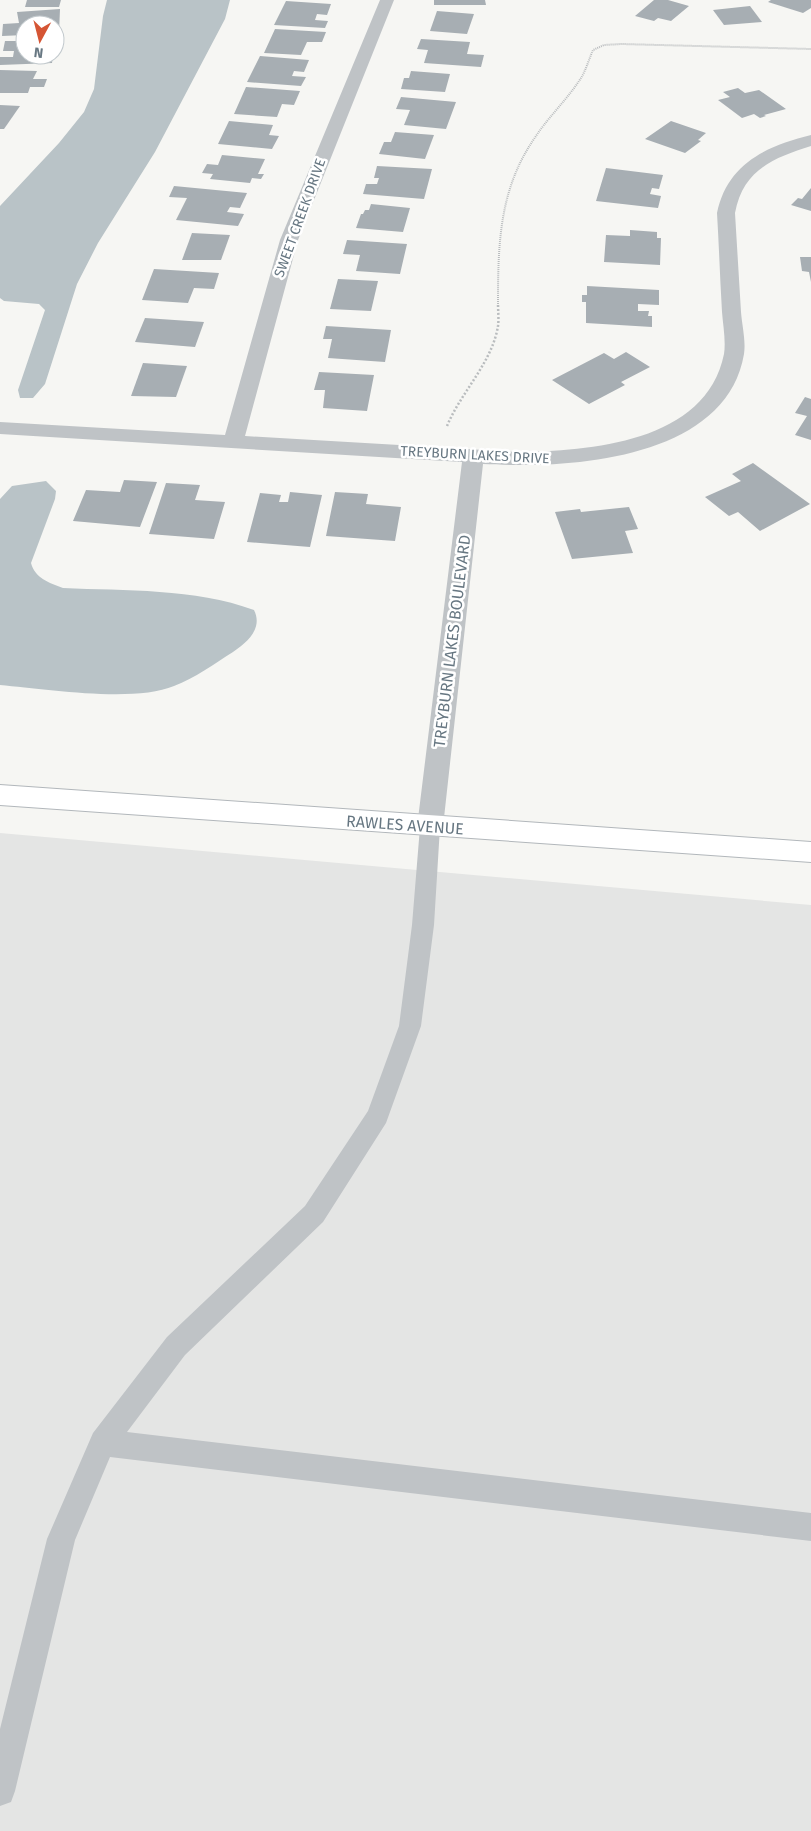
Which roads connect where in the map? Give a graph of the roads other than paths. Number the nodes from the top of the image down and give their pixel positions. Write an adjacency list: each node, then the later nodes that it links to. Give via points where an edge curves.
1 (387, 0): 4 (street, SWEET CREEK DRIVE, via 289,240)
2 (811, 140): 5 (street, TREYBURN LAKES DRIVE, via 763,158 743,174 730,191 726,212 734,353 728,375 707,405 671,430 621,450 564,459)
3 (0, 428): 4 (street, TREYBURN LAKES DRIVE)
4 (233, 442): 5 (street, TREYBURN LAKES DRIVE)
5 (473, 456): 7 (street, TREYBURN LAKES BOULEVARD)
6 (0, 795): 7 (street, RAWLES AVENUE)
7 (430, 827): 8 (street, RAWLES AVENUE); 9 (lane, via 423,925 410,1026 378,1116 314,1214 176,1346)
8 (811, 852)
9 (103, 1443): 10 (lane); 11 (lane, via 61,1539)
10 (811, 1527)
11 (0, 1791)

